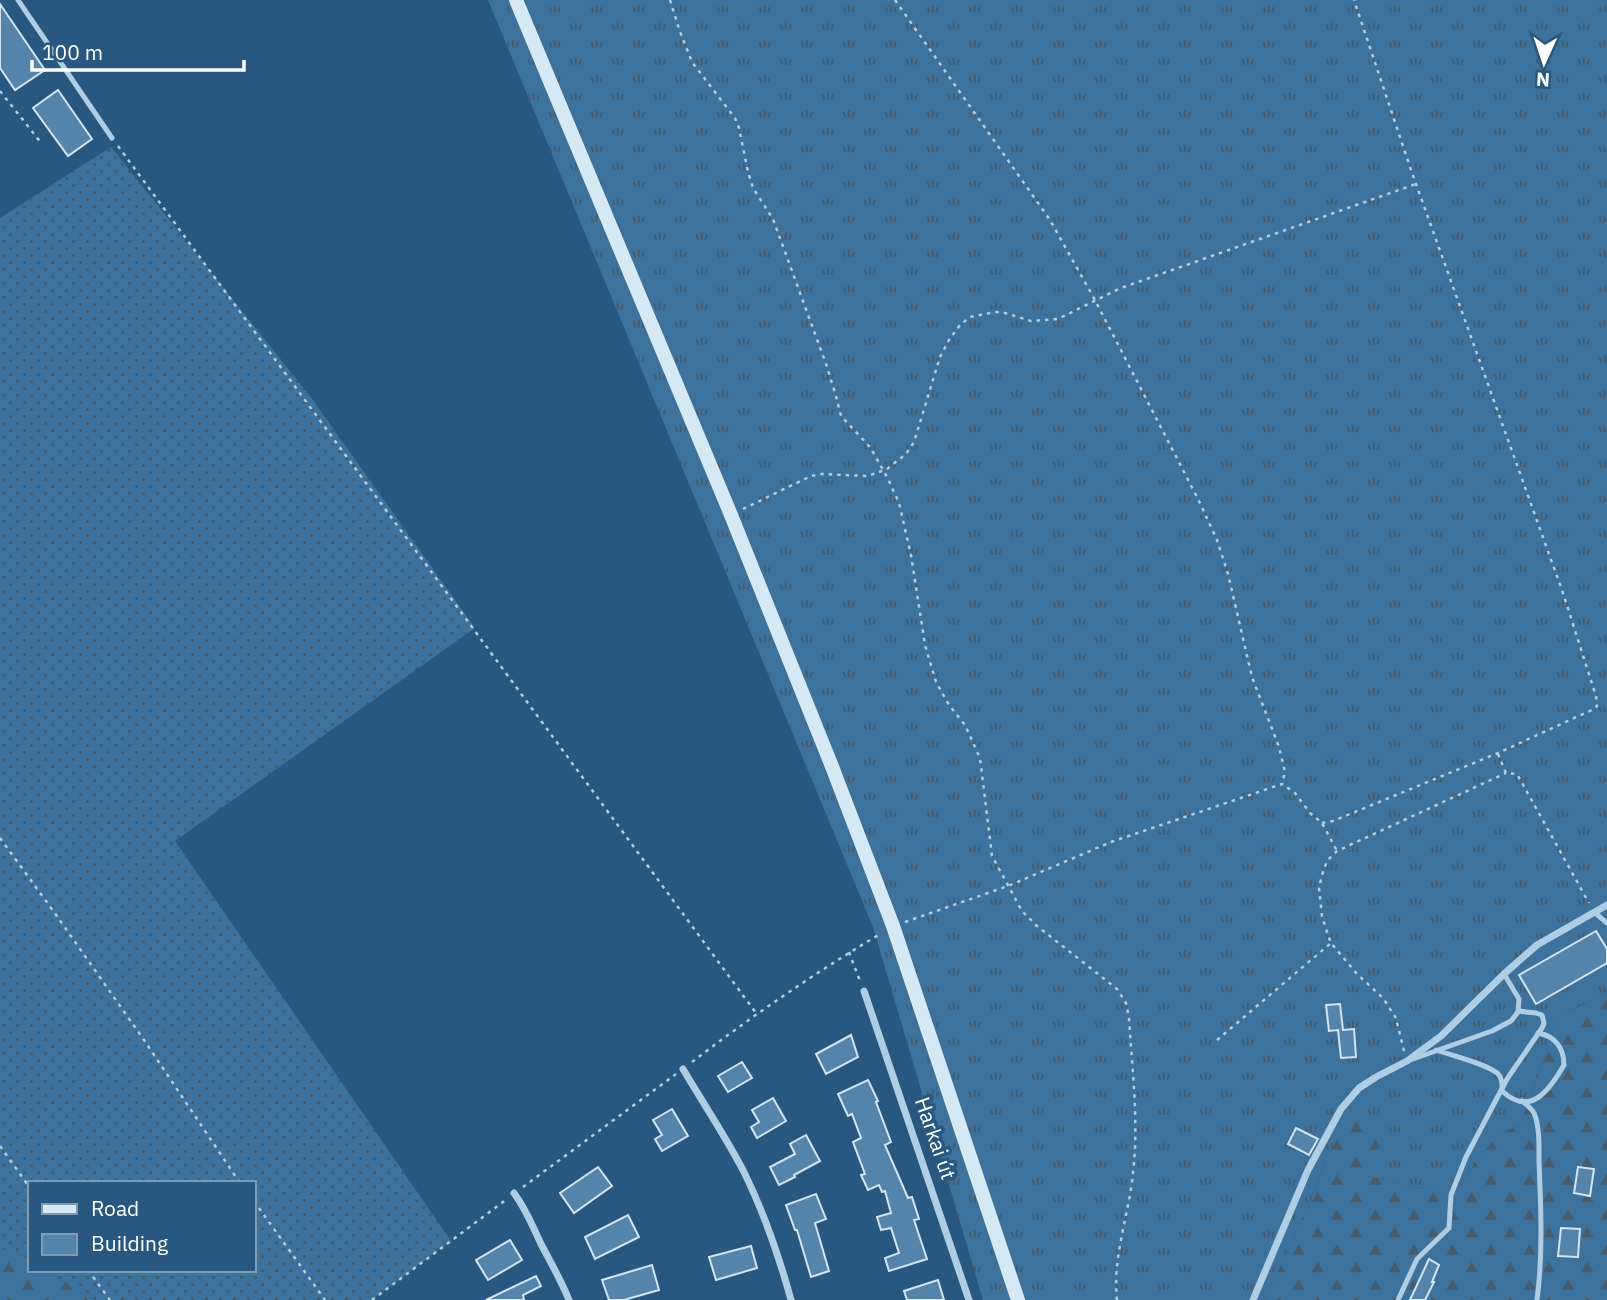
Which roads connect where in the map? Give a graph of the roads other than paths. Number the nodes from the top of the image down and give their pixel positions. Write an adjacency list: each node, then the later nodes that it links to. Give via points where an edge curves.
1 (18, 0): 3 (lane)
2 (516, 0): 20 (main road, via 826,752 893,926)
3 (112, 138)
4 (1607, 905): 5 (street)
5 (1594, 912): 6 (lane); 7 (street, via 1537,945)
6 (1607, 923)
7 (1504, 974): 9 (lane, via 1519,999); 12 (street, via 1441,1037)
8 (864, 990): 19 (street, Harkai út)
9 (1518, 1010): 10 (lane, via 1542,1016 1544,1023); 11 (lane, via 1499,1028)
10 (1538, 1033): 14 (lane); 15 (lane, via 1562,1048 1564,1065 1540,1098)
11 (1436, 1050): 12 (lane); 14 (lane, via 1496,1072)
12 (1407, 1061): 21 (street, via 1359,1088 1341,1110 1308,1170)
13 (683, 1069): 18 (street, via 742,1169 769,1231)
14 (1502, 1091): 15 (lane); 22 (lane, via 1457,1179 1449,1228 1417,1259)
15 (1522, 1101): 23 (lane, via 1534,1114 1538,1133 1542,1220)
16 (514, 1194): 17 (street, via 527,1210)
17 (569, 1300)
18 (791, 1300)
19 (969, 1300)
20 (1018, 1300)
21 (1253, 1300)
22 (1398, 1300)
23 (1537, 1300)

